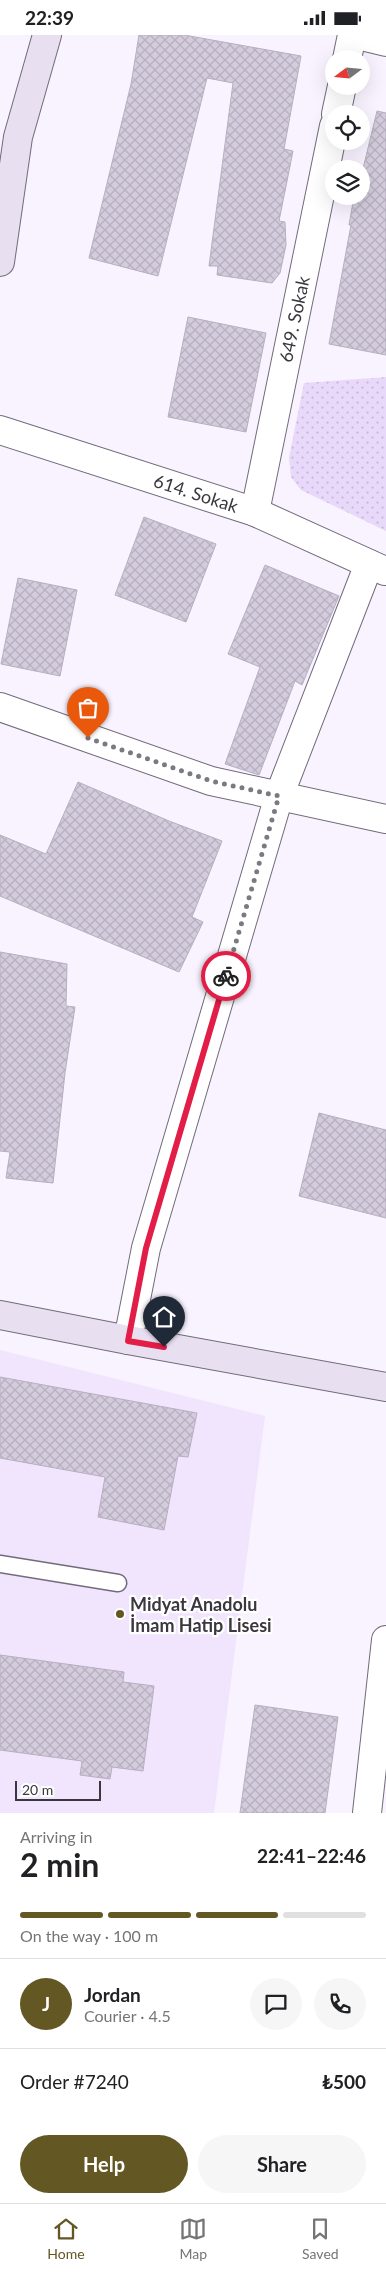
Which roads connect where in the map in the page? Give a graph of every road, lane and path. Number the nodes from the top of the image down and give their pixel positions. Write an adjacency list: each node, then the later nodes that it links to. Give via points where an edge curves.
1 (47, 35): 7 (street, via 18,137)
2 (352, 35): 5 (street)
3 (357, 35): 4 (street)
4 (386, 42)
5 (349, 50)
6 (329, 150): 9 (street, 649. Sokak)
7 (0, 262)
8 (0, 430): 9 (street, 614. Sokak)
9 (255, 512): 10 (street, 614. Sokak)
10 (378, 568): 12 (street)
11 (0, 707): 12 (street, via 211,781)
12 (279, 796): 13 (street); 15 (street, via 146,1248)
13 (386, 819)
14 (0, 1315): 15 (street)
15 (128, 1341): 16 (street)
16 (386, 1387)
17 (0, 1564): 18 (lane)
18 (118, 1583)
19 (386, 1640): 20 (street)
20 (367, 1813)

